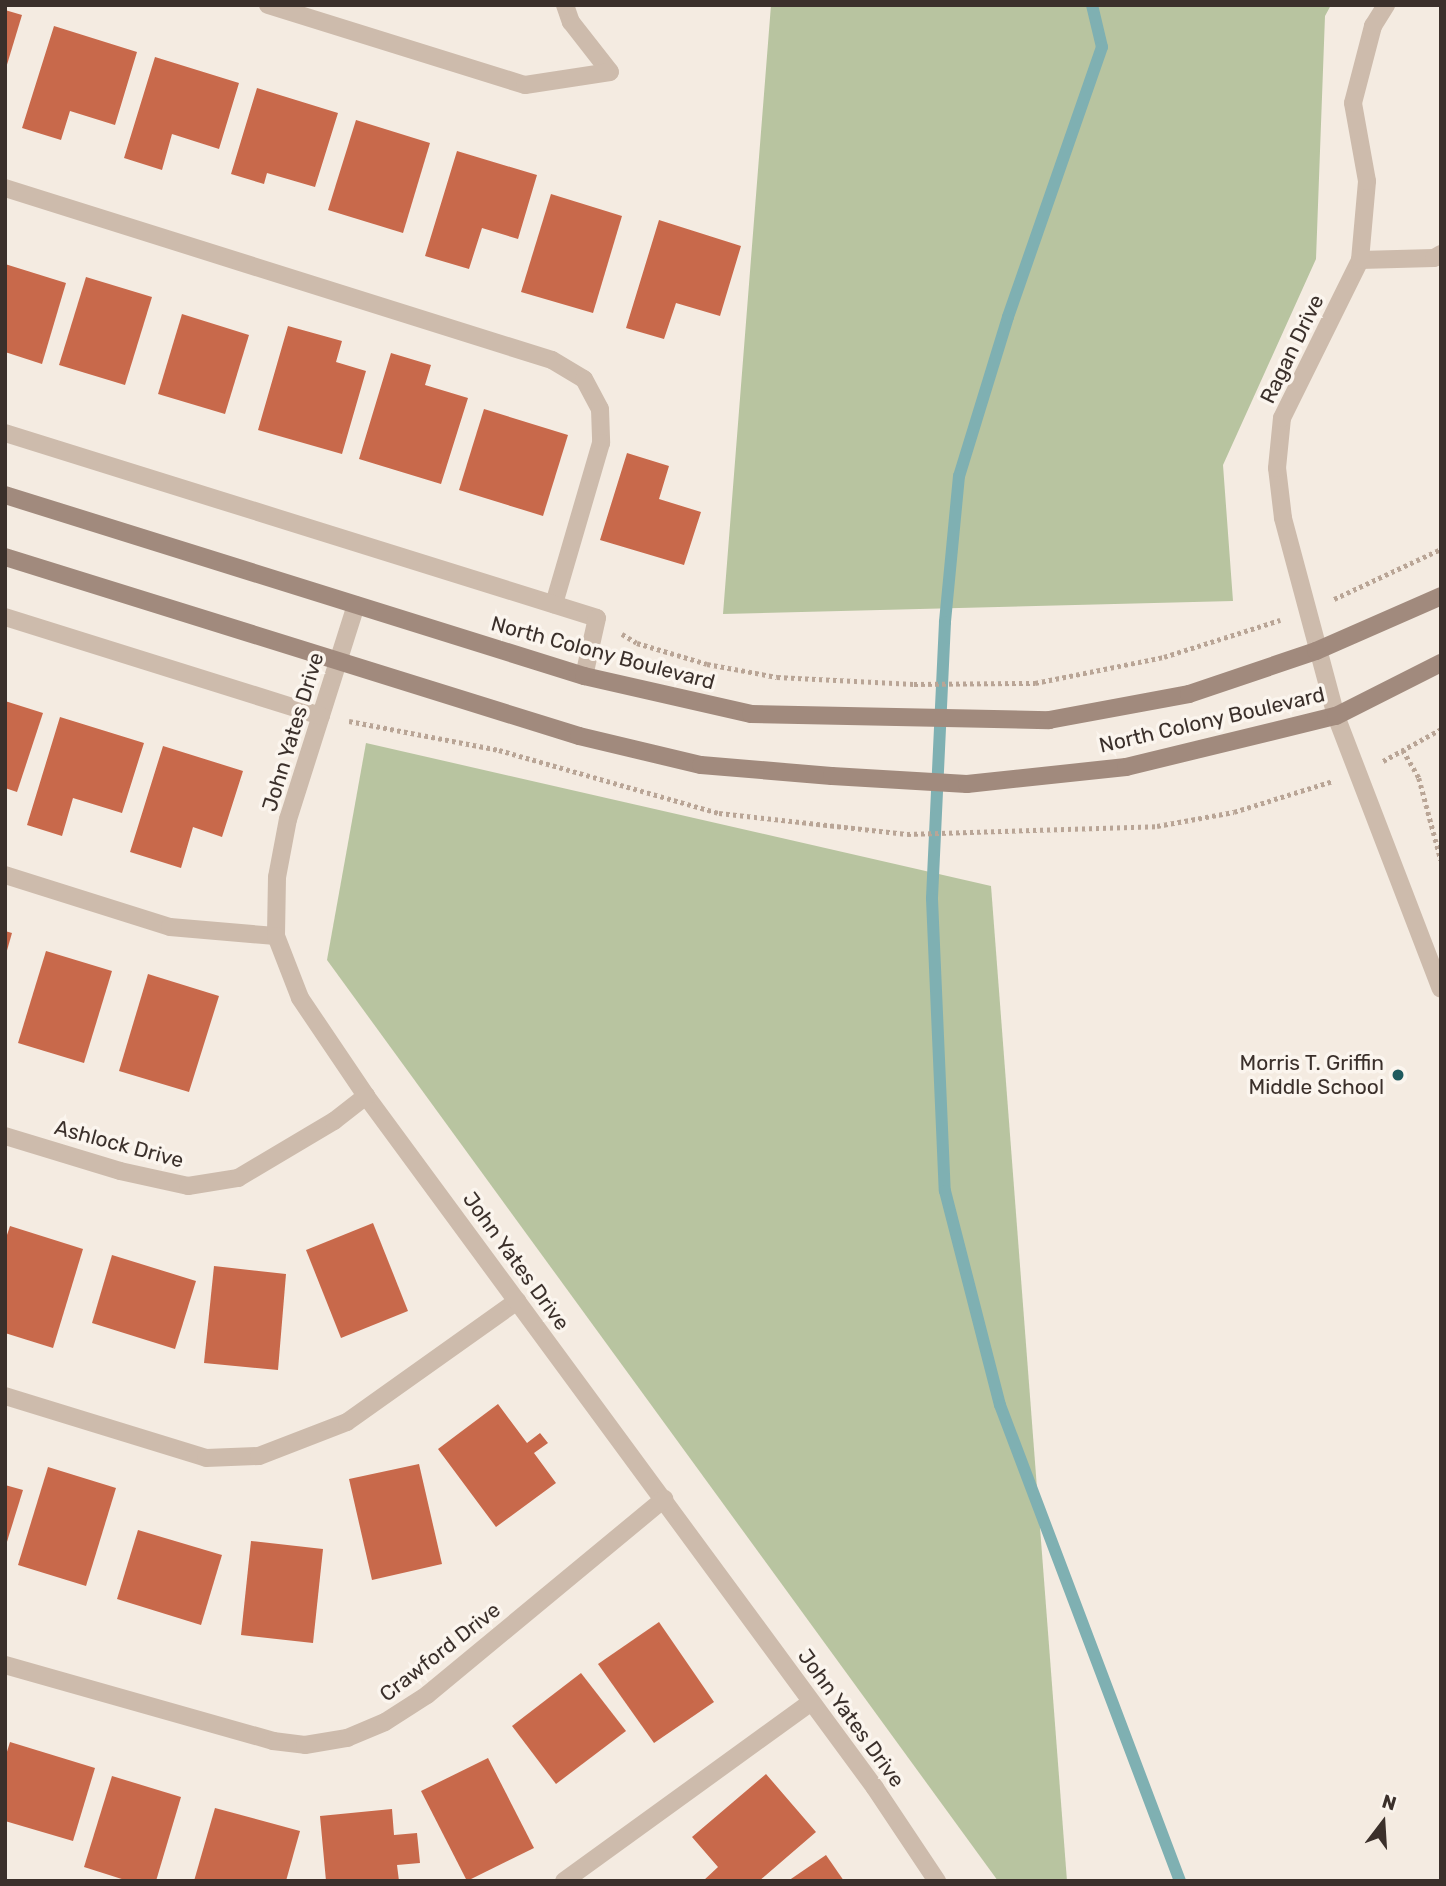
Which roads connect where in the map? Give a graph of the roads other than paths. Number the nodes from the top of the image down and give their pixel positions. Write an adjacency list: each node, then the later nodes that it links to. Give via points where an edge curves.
1 (268, 5): 2 (street, via 525,85 610,72 571,22)
2 (565, 5)
3 (1386, 5): 6 (street, Ragan Drive, via 1373,26 1353,103 1367,181)
4 (5, 188): 11 (street, via 552,360 584,379 600,409 601,443)
5 (1441, 254): 6 (street)
6 (1360, 260): 14 (street, Ragan Drive, via 1282,418 1277,468 1283,518)
7 (5, 433): 11 (street)
8 (5, 495): 12 (main road, North Colony Boulevard)
9 (5, 557): 15 (main road, North Colony Boulevard)
10 (1441, 596): 14 (main road, North Colony Boulevard)
11 (554, 604): 17 (street, via 597,618)
12 (356, 605): 15 (street, John Yates Drive); 17 (main road, North Colony Boulevard)
13 (5, 617): 18 (street)
14 (1316, 651): 17 (main road, North Colony Boulevard, via 1189,694 1049,720 751,714); 19 (street, Ragan Drive)
15 (339, 662): 18 (street, John Yates Drive); 19 (main road, North Colony Boulevard, via 579,736 701,765 967,784 1126,767)
16 (1441, 663): 19 (main road, North Colony Boulevard)
17 (584, 676)
18 (321, 716): 21 (street, John Yates Drive, via 288,819 278,877)
19 (1336, 716): 22 (street, Ragan Drive)
20 (5, 875): 21 (street, via 170,927)
21 (276, 936): 23 (street, John Yates Drive, via 300,998)
22 (1441, 989)
23 (366, 1096): 24 (street, Ashlock Drive, via 238,1178 187,1186); 25 (street, John Yates Drive)
24 (5, 1136)
25 (517, 1301): 26 (street, via 347,1422 258,1456 206,1458); 27 (street, John Yates Drive)
26 (5, 1396)
27 (664, 1499): 28 (street, Crawford Drive, via 427,1695 385,1722 347,1738 305,1745 273,1741); 29 (street, John Yates Drive)
28 (5, 1665)
29 (811, 1702): 30 (street); 31 (street, John Yates Drive)
30 (569, 1879)
31 (937, 1881)

